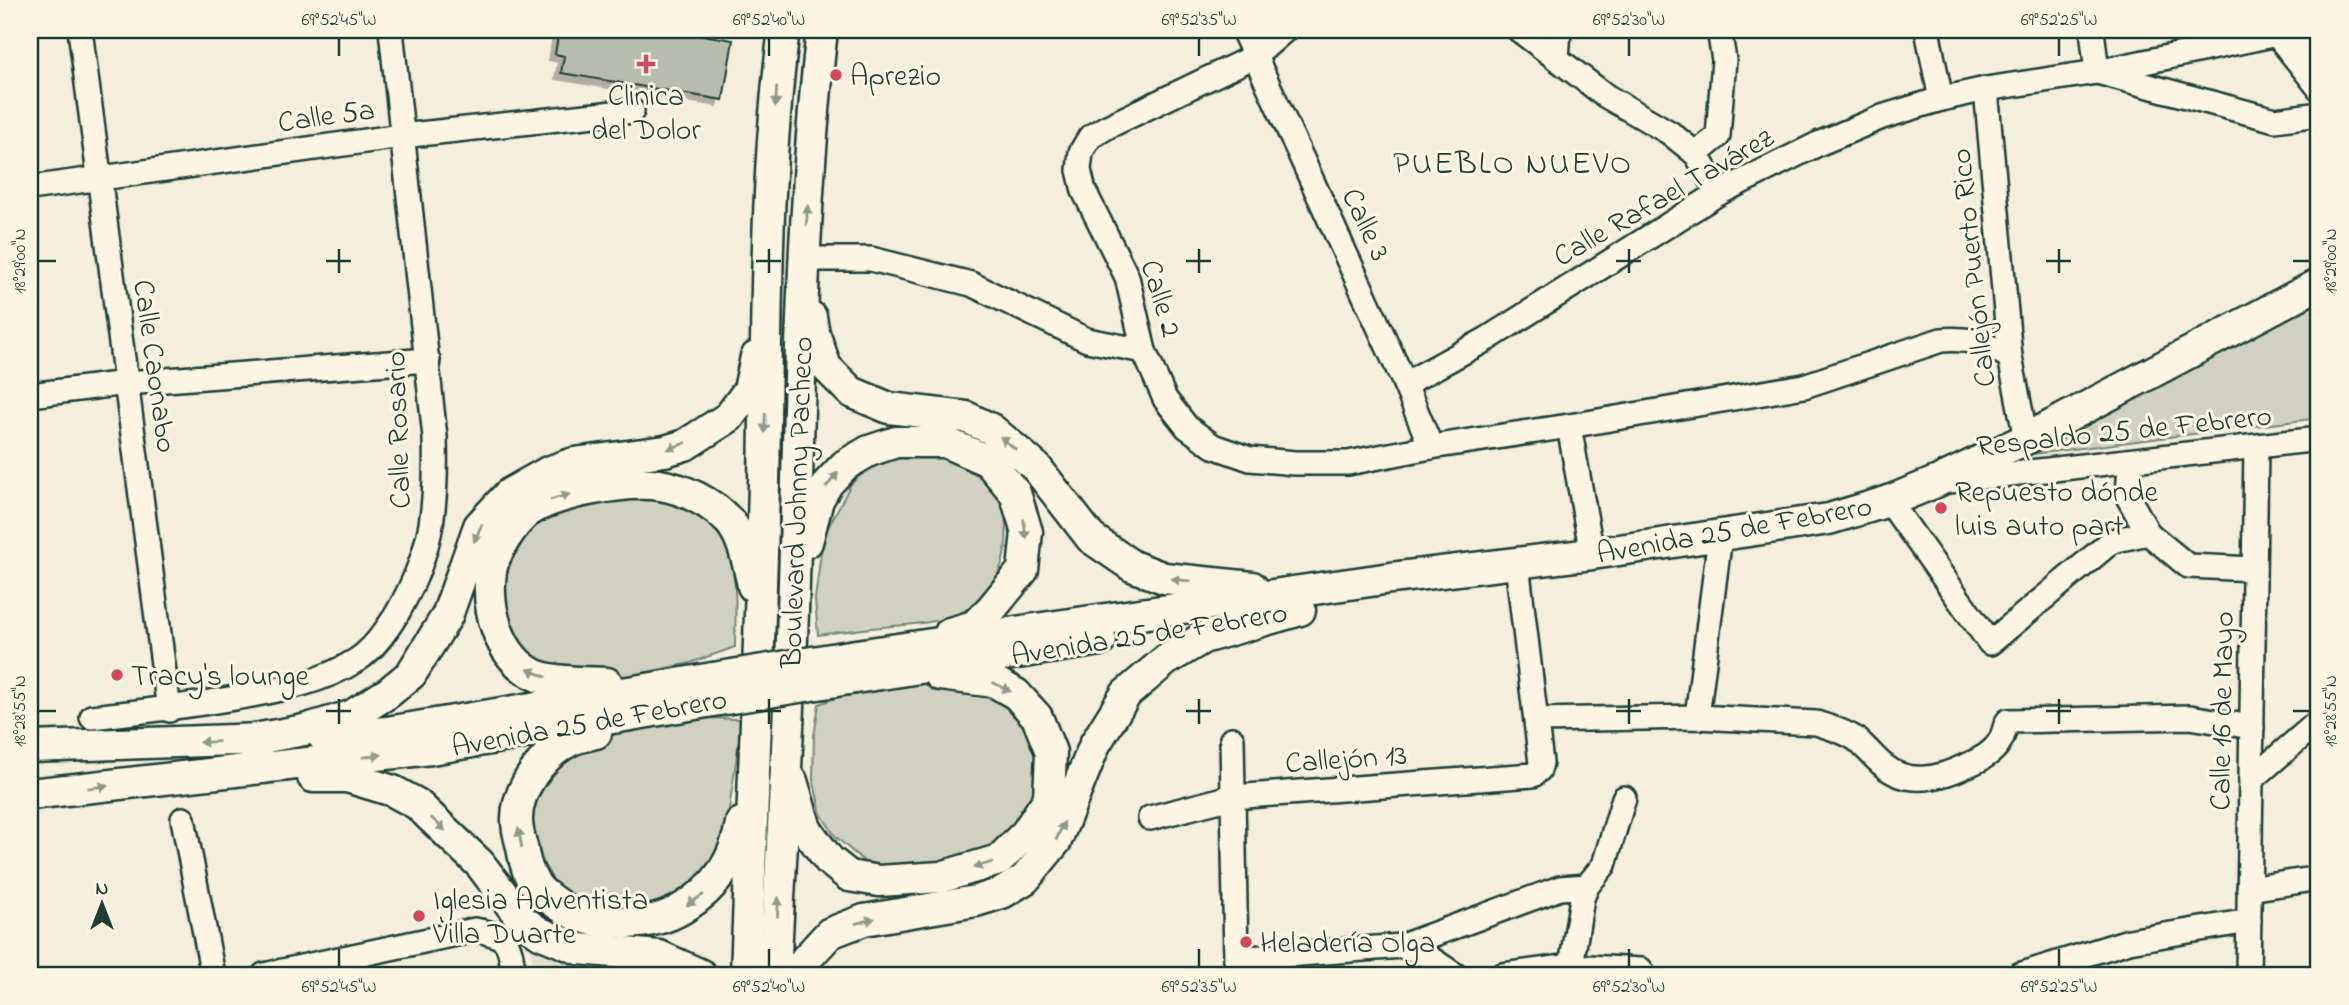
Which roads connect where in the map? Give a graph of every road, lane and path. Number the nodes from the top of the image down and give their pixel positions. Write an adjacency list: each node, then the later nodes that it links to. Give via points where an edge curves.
1 (79, 30): 24 (street, Calle Caonabo)
2 (391, 30): 22 (street, Calle Rosario)
3 (782, 30): 28 (main road, Boulevard Johnny Pacheco, one-way to 28)
4 (822, 30): 27 (main road, Boulevard Johnny Pacheco, one-way to 4)
5 (1243, 30): 13 (street, Calle 3)
6 (1285, 30): 13 (street)
7 (1519, 30): 15 (street)
8 (1559, 30): 15 (street)
9 (1719, 30): 23 (street, via 1724,60 1718,136)
10 (1927, 30): 19 (street)
11 (2092, 30): 16 (street)
12 (2286, 31): 14 (street); 16 (street, Calle Rafael Tavárez); 17 (street)
13 (1255, 56): 30 (street, Calle 2, via 1107,127 1090,137 1081,152 1084,191 1127,277); 34 (street, Calle 3)
14 (2319, 58)
15 (1557, 59): 23 (street)
16 (2097, 72): 18 (street, Calle Rafael Tavárez); 21 (street, via 2275,120)
17 (2319, 88)
18 (1986, 89): 19 (street, Calle Rafael Tavárez); 31 (street, Callejón Puerto Rico)
19 (1941, 99): 26 (street, Calle Rafael Tavárez, via 1818,144)
20 (632, 111): 22 (street, Calle 5a)
21 (2319, 114)
22 (401, 136): 24 (street, Calle 5a); 32 (street, Calle Rosario)
23 (1696, 153): 26 (street)
24 (99, 178): 25 (street, Calle 5a); 33 (street, Calle Caonabo)
25 (30, 188)
26 (1719, 193): 34 (street, Calle Rafael Tavárez, via 1487,339)
27 (804, 264): 30 (street, via 871,259 971,284 1087,340); 49 (main road, one-way to 27, via 1164,578 1132,566 1091,538 1036,467 991,429 966,417 889,408 851,392 826,367 814,333); 50 (main road, Boulevard Johnny Pacheco)
28 (769, 270): 51 (main road, Boulevard Johnny Pacheco, one-way to 51); 61 (main road, one-way to 61, via 754,374 749,390 729,417 685,444 665,451 574,463 548,471 509,494 479,526 447,616 411,674 351,716)
29 (2319, 284): 37 (main road, Avenida 25 de Febrero)
30 (1144, 351): 39 (street, Calle 2, via 1165,398 1187,427 1213,446 1250,458 1295,463 1348,463)
31 (2010, 357): 36 (street, via 1963,338 1941,340 1804,386); 37 (street, Callejón Puerto Rico)
32 (428, 360): 33 (street); 54 (street, Calle Rosario, via 437,484 430,536 413,584 386,631 359,659 327,677)
33 (126, 383): 35 (street); 54 (street, Calle Caonabo)
34 (1405, 384): 39 (street, Calle 3)
35 (30, 395)
36 (1569, 426): 39 (street); 46 (street)
37 (2026, 439): 42 (main road, Avenida 25 de Febrero)
38 (2319, 439): 40 (street, Respaldo 25 de Febrero)
39 (1431, 447)
40 (2256, 447): 41 (street, Respaldo 25 de Febrero); 48 (street, Calle 16 de Mayo)
41 (2130, 462): 42 (street, Respaldo 25 de Febrero); 44 (street, via 2128,497)
42 (1936, 482): 43 (main road, Avenida 25 de Febrero)
43 (1889, 501): 44 (street, via 1990,643 2112,541); 45 (main road, Avenida 25 de Febrero, via 1829,519)
44 (2148, 533): 48 (street, via 2188,566)
45 (1720, 536): 46 (main road, Avenida 25 de Febrero); 56 (street)
46 (1592, 554): 47 (main road, Avenida 25 de Febrero)
47 (1517, 564): 49 (main road, Avenida 25 de Febrero, via 1396,596); 57 (street)
48 (2254, 569): 59 (street, Calle 16 de Mayo)
49 (1299, 601): 52 (main road, Avenida 25 de Febrero); 88 (main road, one-way to 49, via 830,933 864,920 976,901 1026,879 1056,841 1095,744 1125,694 1166,660 1203,638)
50 (793, 614): 52 (main road, one-way to 52, via 818,500 845,465 896,442 945,442 988,461 1015,493 1027,531 1023,570 974,626); 64 (main road, Boulevard Johnny Pacheco)
51 (761, 619): 53 (main road, one-way to 51, via 534,675 516,659 501,640 491,614 491,570 508,533 526,513 579,492 638,484 662,485 700,498 731,522 746,556); 63 (main road, Boulevard Johnny Pacheco)
52 (870, 664): 53 (main road, Avenida 25 de Febrero, bridge); 64 (main road, one-way to 64, via 995,682 1016,694 1037,717 1051,752 1049,798 1026,833 999,860 941,877 879,881 849,876 829,860 806,830)
53 (678, 697): 61 (main road, Avenida 25 de Febrero, via 387,732); 63 (main road, one-way to 53, via 738,839 730,861 704,895 669,916 645,923 606,924 582,919 543,893 526,868 517,820 522,796 538,765 570,741); 65 (main road, Avenida 25 de Febrero, one-way to 53, via 431,749)
54 (169, 710): 55 (street, Calle Rosario)
55 (92, 716)
56 (1697, 718): 57 (street); 59 (street, via 1825,725 1855,738 1895,773 1918,779 1981,759 2000,741 2008,721 2190,716)
57 (1537, 720): 68 (street, Callejón 13, via 1541,763 1533,775)
58 (2319, 722): 66 (street)
59 (2252, 727): 66 (street, Calle 16 de Mayo)
60 (1232, 739): 68 (street)
61 (244, 741): 62 (main road, Avenida 25 de Febrero, one-way to 62)
62 (30, 747)
63 (754, 751): 86 (main road, Boulevard Johnny Pacheco)
64 (786, 751): 87 (main road, Boulevard Johnny Pacheco, one-way to 64)
65 (211, 775): 67 (main road, Avenida 25 de Febrero, one-way to 65); 85 (main road, one-way to 85, via 346,777 393,791 417,804 480,864 523,921 540,933 579,949 659,956)
66 (2251, 780): 74 (street, Calle 16 de Mayo)
67 (30, 794)
68 (1232, 797): 70 (street, Callejón 13); 78 (street)
69 (1624, 798): 73 (street, via 1604,865)
70 (1150, 818)
71 (183, 819): 82 (street)
72 (2319, 877): 74 (street)
73 (1587, 886): 76 (street, via 1560,888); 77 (street)
74 (2249, 889): 75 (street, Calle 16 de Mayo)
75 (2249, 921): 81 (street, via 2129,941); 91 (street, Calle 16 de Mayo)
76 (1402, 946): 78 (street); 89 (street)
77 (1571, 966): 79 (street); 90 (street)
78 (1238, 967)
79 (1641, 970)
80 (289, 973): 83 (street); 84 (street, via 475,930 497,934 510,946)
81 (2026, 974)
82 (213, 975)
83 (264, 975)
84 (514, 975)
85 (701, 975)
86 (746, 975)
87 (775, 975)
88 (794, 975)
89 (1455, 975)
90 (1503, 975)
91 (2248, 975)

